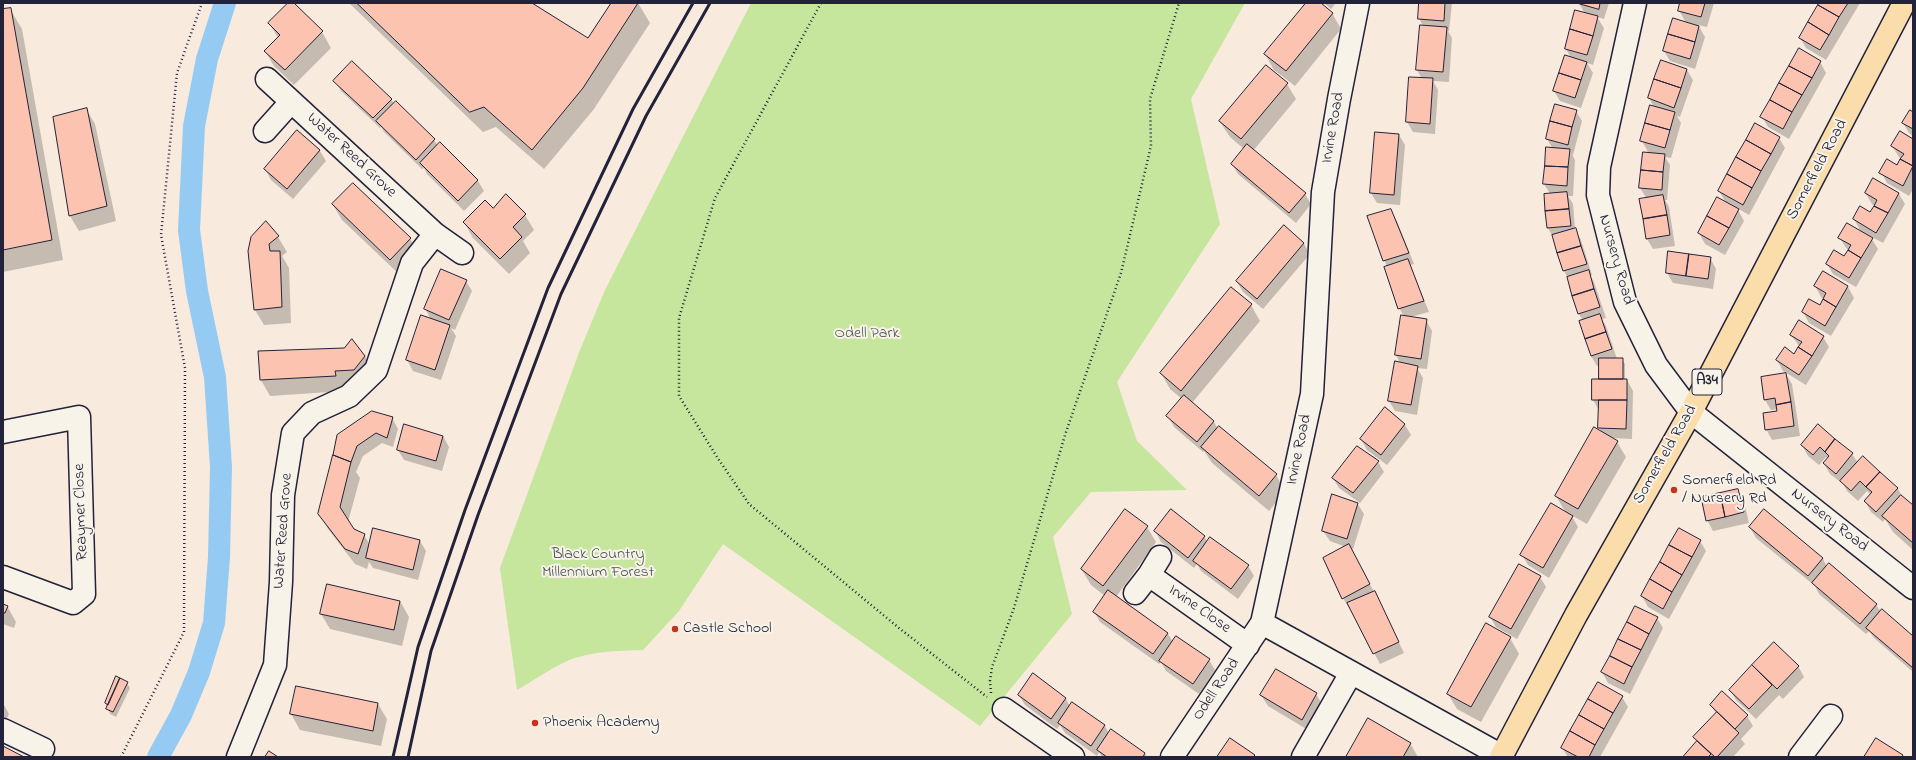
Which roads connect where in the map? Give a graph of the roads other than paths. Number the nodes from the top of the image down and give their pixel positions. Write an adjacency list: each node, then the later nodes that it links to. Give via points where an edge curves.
1 (1358, 3): 14 (street, Irvine Road, via 1322,192 1312,394)
2 (1635, 3): 9 (street, Nursery Road, via 1599,166 1598,195 1625,302 1656,365)
3 (1904, 3): 9 (highway, Somerfield Road / A34)
4 (267, 79): 5 (street, Water Reed Grove)
5 (291, 102): 6 (street); 7 (street, Water Reed Grove)
6 (265, 131)
7 (435, 234): 8 (street, Water Reed Grove); 22 (street, Water Reed Grove, via 412,263 376,370 349,396 312,413 293,433 283,496 281,582 275,664)
8 (462, 253)
9 (1691, 412): 12 (street, Nursery Road); 21 (highway, Somerfield Road / A34, via 1576,615)
10 (3, 432): 11 (street, Reaymer Close, via 79,417 84,594 73,603)
11 (3, 577)
12 (1913, 588)
13 (1135, 593): 15 (street, Irvine Close, via 1155,566)
14 (1262, 624): 15 (street, Odell Road); 16 (street)
15 (1248, 645): 24 (street, Odell Road)
16 (1351, 673): 21 (street); 25 (street)
17 (996, 702): 23 (street)
18 (1830, 716): 26 (street)
19 (3, 730): 20 (street)
20 (43, 749)
21 (1501, 756)
22 (238, 757)
23 (1073, 757)
24 (1172, 757)
25 (1303, 757)
26 (1800, 757)

